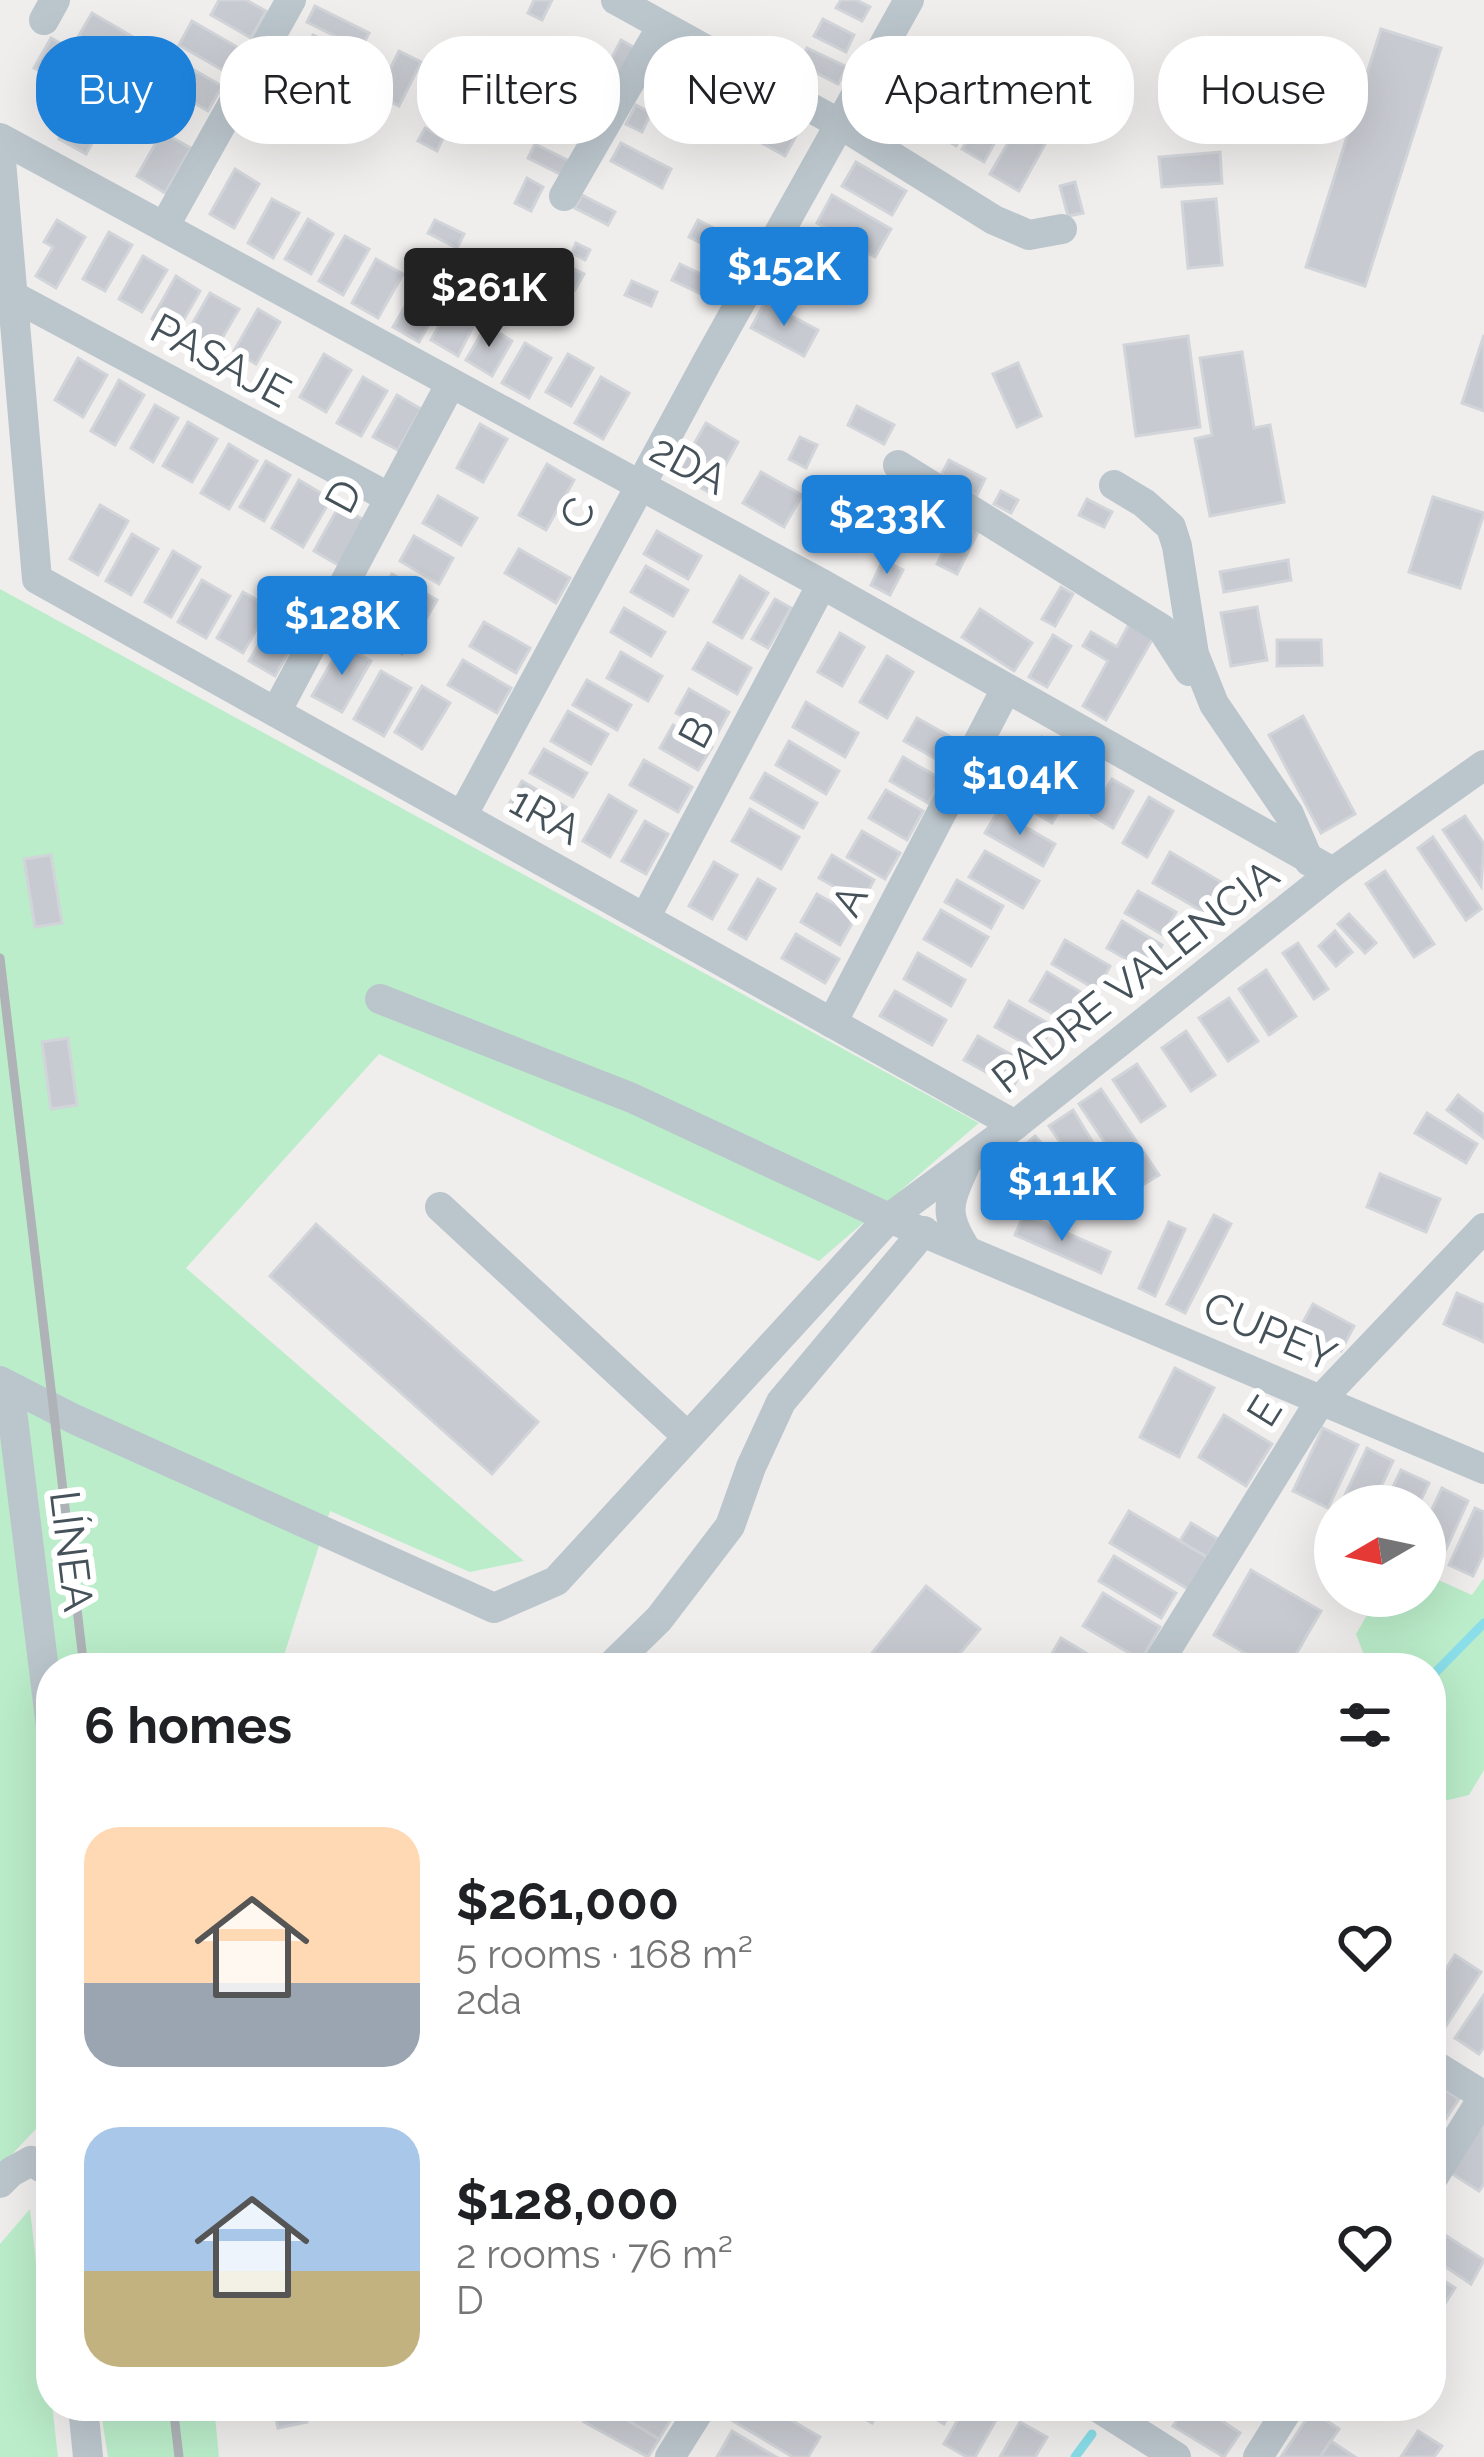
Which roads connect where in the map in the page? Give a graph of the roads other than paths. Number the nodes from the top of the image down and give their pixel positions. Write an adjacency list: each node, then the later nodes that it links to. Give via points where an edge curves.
1 (291, 0): 9 (street)
2 (616, 0): 4 (street)
3 (909, 0): 5 (street, C)
4 (662, 26): 5 (street); 8 (street)
5 (840, 124): 10 (street, via 1006,226 1029,235); 14 (street, C)
6 (0, 138): 9 (street, 2DA)
7 (0, 149): 11 (street)
8 (564, 196)
9 (164, 227): 12 (street, 2DA)
10 (1062, 229)
11 (14, 296): 16 (street, PASAJE); 20 (street, 1RA, via 37,579)
12 (452, 383): 14 (street, 2DA); 16 (street, D)
13 (898, 465): 19 (street, via 1162,629)
14 (640, 485): 17 (street, 2DA); 22 (street, C)
15 (1114, 485): 19 (street, via 1171,527 1194,654)
16 (390, 498): 20 (street, D)
17 (822, 584): 18 (street, 2DA); 24 (street, B)
18 (1006, 688): 23 (street, 2DA); 26 (street, A)
19 (1214, 704): 23 (street)
20 (276, 712): 22 (street, 1RA)
21 (1484, 765): 23 (street, PADRE VALENCIA)
22 (462, 816): 24 (street, 1RA)
23 (1321, 867): 27 (street, PADRE VALENCIA)
24 (645, 918): 26 (street, 1RA)
25 (380, 999): 30 (street, CUPEY, via 632,1098)
26 (832, 1023): 27 (street, 1RA)
27 (1015, 1125): 28 (street, PADRE VALENCIA)
28 (967, 1160): 30 (street, PADRE VALENCIA); 33 (street, via 948,1208)
29 (440, 1207): 36 (street)
30 (889, 1218): 32 (street, CUPEY); 36 (street, PADRE VALENCIA)
31 (1484, 1228): 35 (street, E)
32 (924, 1231): 33 (street, CUPEY); 39 (street, via 781,1402 730,1526)
33 (966, 1249): 35 (street, CUPEY)
34 (4, 1383): 36 (street, PADRE VALENCIA, via 494,1608 556,1581); 38 (street, LÍNEA)
35 (1322, 1398): 37 (street, CUPEY); 40 (street, E)
36 (687, 1436)
37 (1484, 1469)
38 (41, 1653)
39 (624, 1653)
40 (1164, 1653)
41 (1446, 2072): 42 (street)
42 (1484, 2096): 43 (street)
43 (1446, 2157)
44 (36, 2165): 45 (street)
45 (0, 2183)
46 (84, 2421): 50 (street)
47 (693, 2421): 51 (street)
48 (1120, 2421): 52 (street)
49 (1281, 2421): 53 (street)
50 (88, 2457)
51 (670, 2457)
52 (1176, 2457)
53 (1258, 2457)

